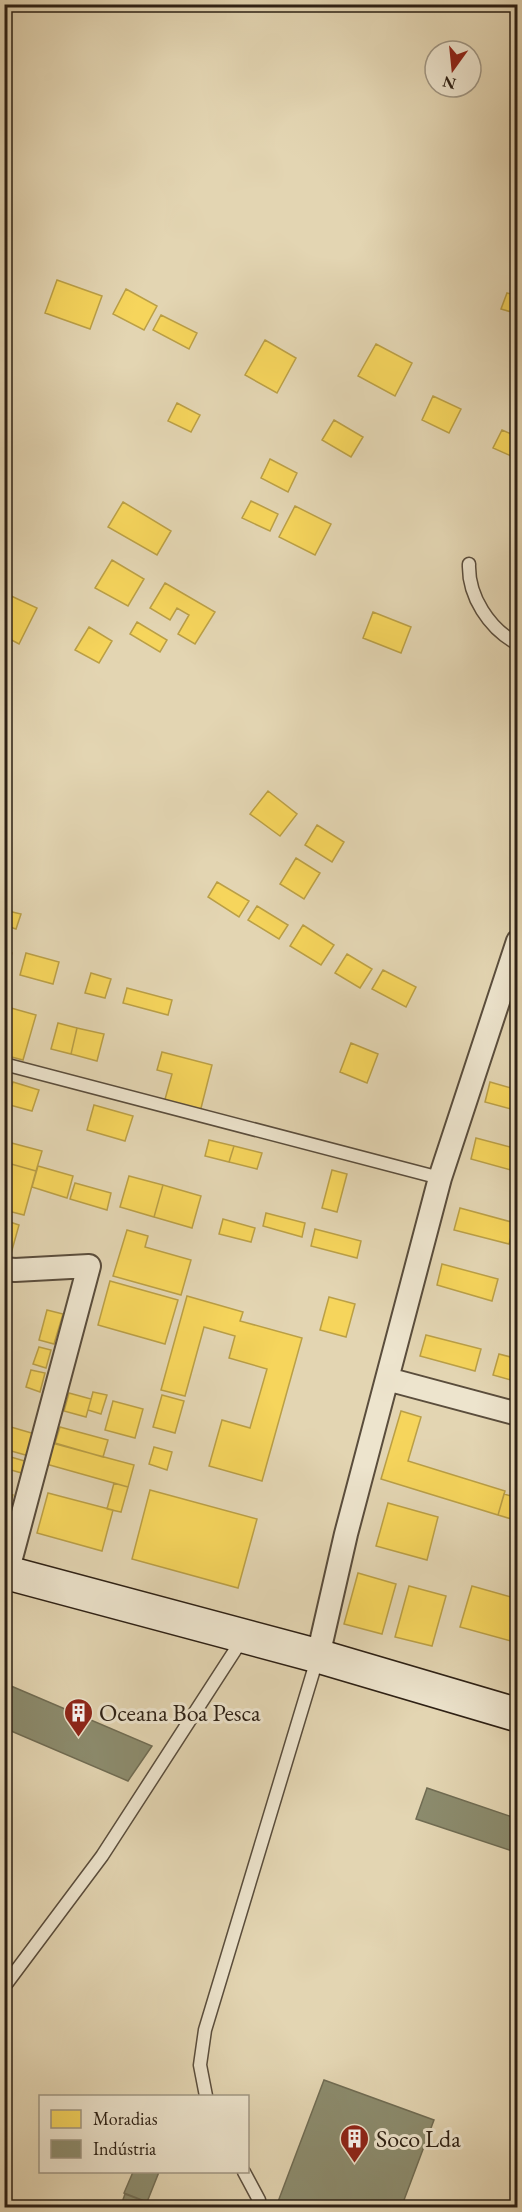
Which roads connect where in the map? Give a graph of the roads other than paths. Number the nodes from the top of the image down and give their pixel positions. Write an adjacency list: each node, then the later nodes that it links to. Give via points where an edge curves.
1 (469, 564): 2 (lane, via 477,602 489,621)
2 (518, 644)
3 (518, 940): 4 (street)
4 (508, 1003): 6 (street)
5 (4, 1064): 6 (lane)
6 (440, 1178): 8 (street)
7 (4, 1269): 10 (street, via 89,1266)
8 (387, 1378): 9 (street); 12 (street)
9 (518, 1414)
10 (6, 1573): 11 (street)
11 (244, 1636): 12 (street); 14 (lane, via 102,1856)
12 (318, 1656): 13 (street); 15 (lane, via 205,2030 200,2065)
13 (518, 1715)
14 (4, 1987)
15 (206, 2095)
16 (245, 2173): 17 (lane)
17 (259, 2200)

